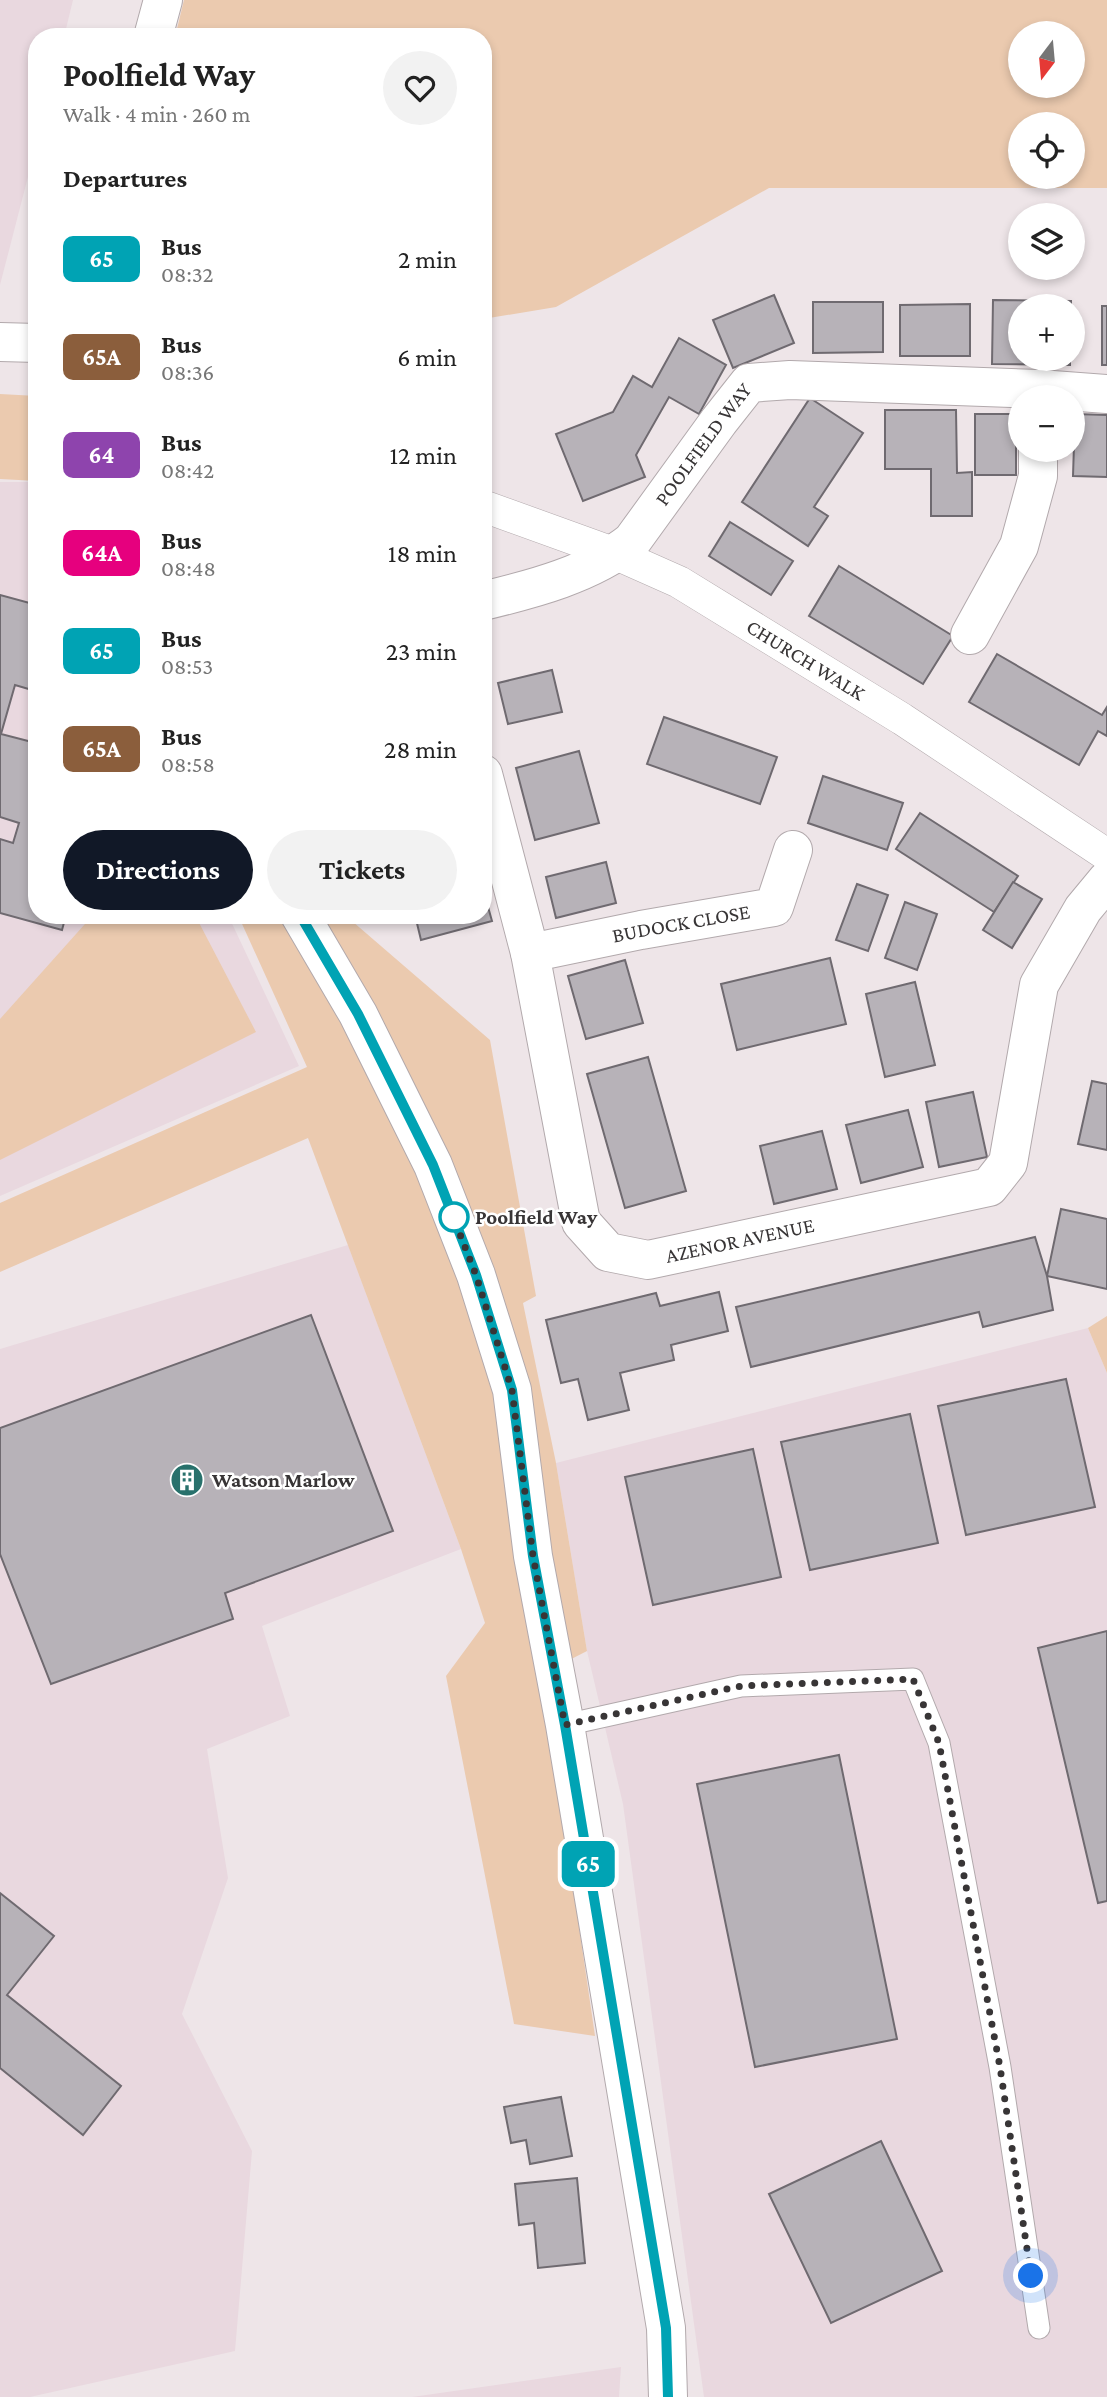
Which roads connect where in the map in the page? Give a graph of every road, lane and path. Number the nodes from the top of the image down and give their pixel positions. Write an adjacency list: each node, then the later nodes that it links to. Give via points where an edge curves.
1 (163, 0): 2 (street)
2 (155, 28)
3 (0, 342): 4 (street)
4 (28, 343)
5 (1008, 391): 10 (street, POOLFIELD WAY, via 790,380 749,383 632,541)
6 (1085, 394): 7 (street, POOLFIELD WAY)
7 (1107, 394)
8 (1038, 462): 12 (street, via 1019,546)
9 (492, 509): 10 (street, CHURCH WALK)
10 (616, 554): 11 (street, POOLFIELD WAY, via 578,572); 15 (street, CHURCH WALK, via 679,582 893,714)
11 (492, 599)
12 (970, 635)
13 (492, 808): 18 (street, AZENOR AVENUE)
14 (793, 850): 18 (street, BUDOCK CLOSE, via 774,907)
15 (1107, 855)
16 (1107, 880): 18 (street, AZENOR AVENUE, via 1083,909 1039,985 1008,1163 989,1187 648,1260 608,1252 581,1222)
17 (305, 924): 19 (street, via 381,1058 433,1165 476,1275 512,1390 533,1556)
18 (530, 954)
19 (565, 1725): 20 (lane, via 741,1686 913,1679 939,1743 1000,2067); 21 (street, via 666,2328)
20 (1039, 2328)
21 (668, 2397)

